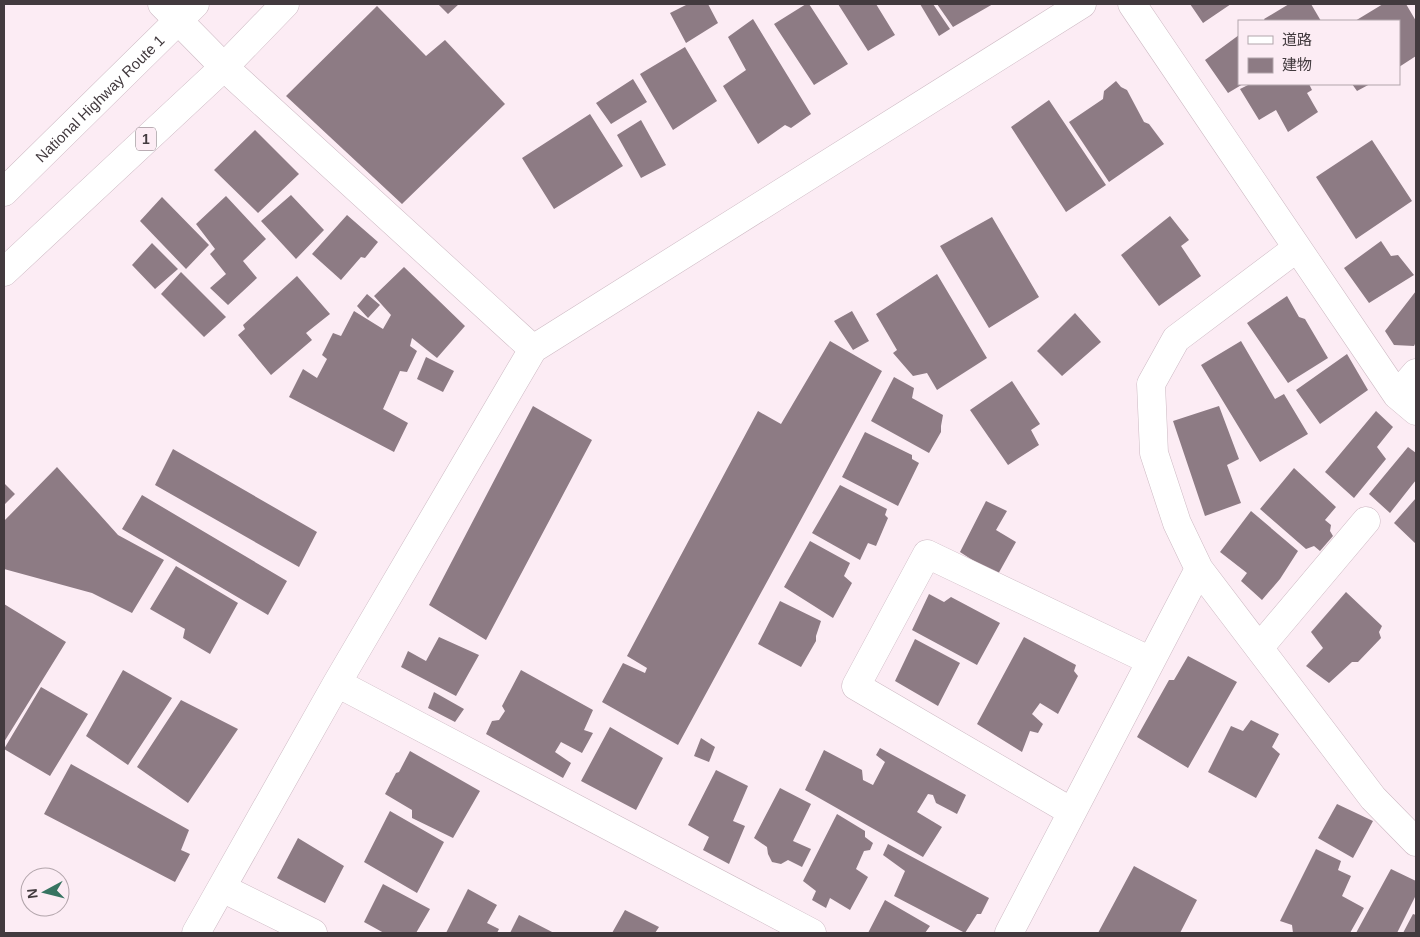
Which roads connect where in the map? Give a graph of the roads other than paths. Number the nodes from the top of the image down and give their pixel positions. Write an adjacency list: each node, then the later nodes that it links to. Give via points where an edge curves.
1 (286, 4): 5 (main road, 1)
2 (1082, 4): 9 (main road)
3 (1132, 4): 7 (main road)
4 (179, 9): 5 (main road); 6 (main road, National Highway Route 1)
5 (224, 67): 8 (main road, 1); 9 (main road)
6 (4, 192)
7 (1297, 248): 11 (main road); 13 (main road, via 1176,339 1151,384 1154,453 1177,523)
8 (4, 272)
9 (533, 349): 16 (main road)
10 (1416, 373): 11 (main road)
11 (1407, 403)
12 (1366, 521): 14 (main road)
13 (1198, 569): 14 (main road); 15 (main road)
14 (1259, 648): 18 (main road, via 1373,798)
15 (1151, 661): 17 (main road); 17 (main road, via 927,554 856,686)
16 (337, 683): 19 (main road); 22 (main road)
17 (1072, 812): 23 (main road)
18 (1416, 842)
19 (222, 888): 20 (main road); 21 (main road)
20 (196, 933)
21 (313, 933)
22 (812, 933)
23 (1009, 933)

